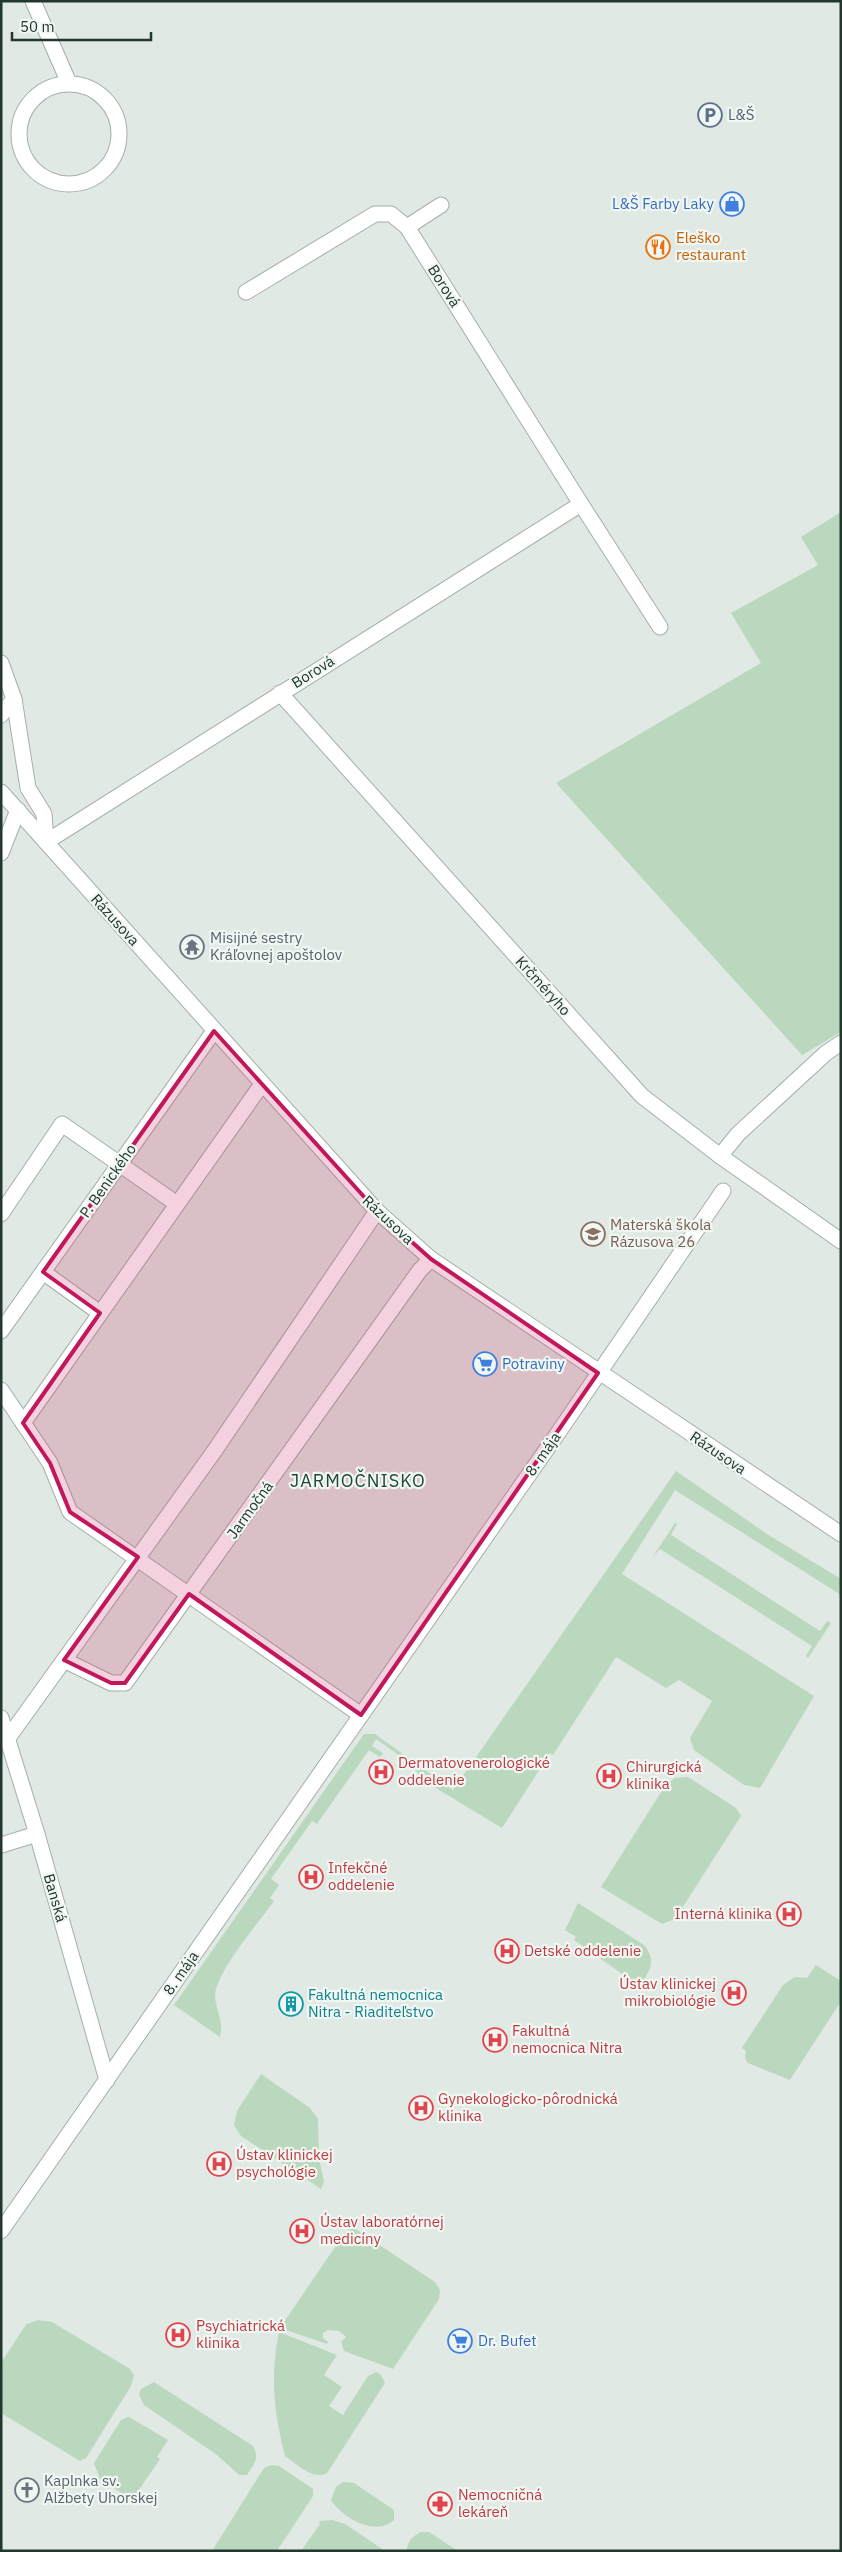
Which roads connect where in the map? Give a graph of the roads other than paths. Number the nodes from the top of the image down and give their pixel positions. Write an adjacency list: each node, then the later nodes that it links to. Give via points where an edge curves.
1 (33, 1): 2 (street)
2 (69, 83): 2 (street, via 86,86 101,94 119,122 120,139 115,156 105,170 74,184 41,176 32,167 20,144 19,132 21,119 34,98 44,90)
3 (441, 205): 4 (street)
4 (407, 227): 5 (street, Borová, via 391,214 375,214); 6 (street, Borová)
5 (246, 292)
6 (581, 504): 7 (street, Borová); 9 (street, Borová)
7 (660, 627)
8 (1, 663): 10 (street)
9 (280, 692): 14 (street, Borová); 19 (street, Krčméryho, via 642,1096)
10 (14, 699): 11 (street); 14 (street, via 28,788 44,814)
11 (1, 715)
12 (1, 792): 13 (street, Rázusova)
13 (18, 810): 14 (street, Rázusova); 15 (street)
14 (46, 842): 16 (street, Rázusova)
15 (1, 853)
16 (214, 1031): 18 (street, Rázusova); 20 (street, P. Benického)
17 (841, 1043): 19 (street, via 746,1127)
18 (262, 1084): 22 (street); 23 (street, Rázusova)
19 (720, 1156): 25 (street, Krčméryho)
20 (120, 1164): 22 (street); 24 (street, via 62,1124); 27 (street, P. Benického)
21 (723, 1191): 30 (street, 8. mája)
22 (177, 1204): 28 (street)
23 (377, 1211): 26 (street, Rázusova); 34 (street, via 213,1453)
24 (1, 1214)
25 (841, 1241)
26 (431, 1259): 30 (street, Rázusova); 35 (street, Jarmočná, via 415,1276)
27 (43, 1272): 28 (street); 29 (street, P. Benického)
28 (100, 1313): 32 (street)
29 (2, 1326)
30 (598, 1373): 33 (street, Rázusova); 37 (street, 8. mája)
31 (1, 1390): 32 (street)
32 (23, 1422): 34 (street, via 50,1463 70,1512)
33 (841, 1534)
34 (138, 1557): 35 (street); 36 (street)
35 (189, 1594): 36 (street, Jarmočná, via 124,1683 112,1683); 37 (street)
36 (64, 1660): 39 (street)
37 (361, 1715): 42 (street, 8. mája)
38 (1, 1718): 39 (street, Banská)
39 (8, 1738): 40 (street, Banská)
40 (37, 1834): 41 (street); 42 (street, Banská)
41 (1, 1845)
42 (107, 2080): 43 (street, 8. mája)
43 (1, 2231)

